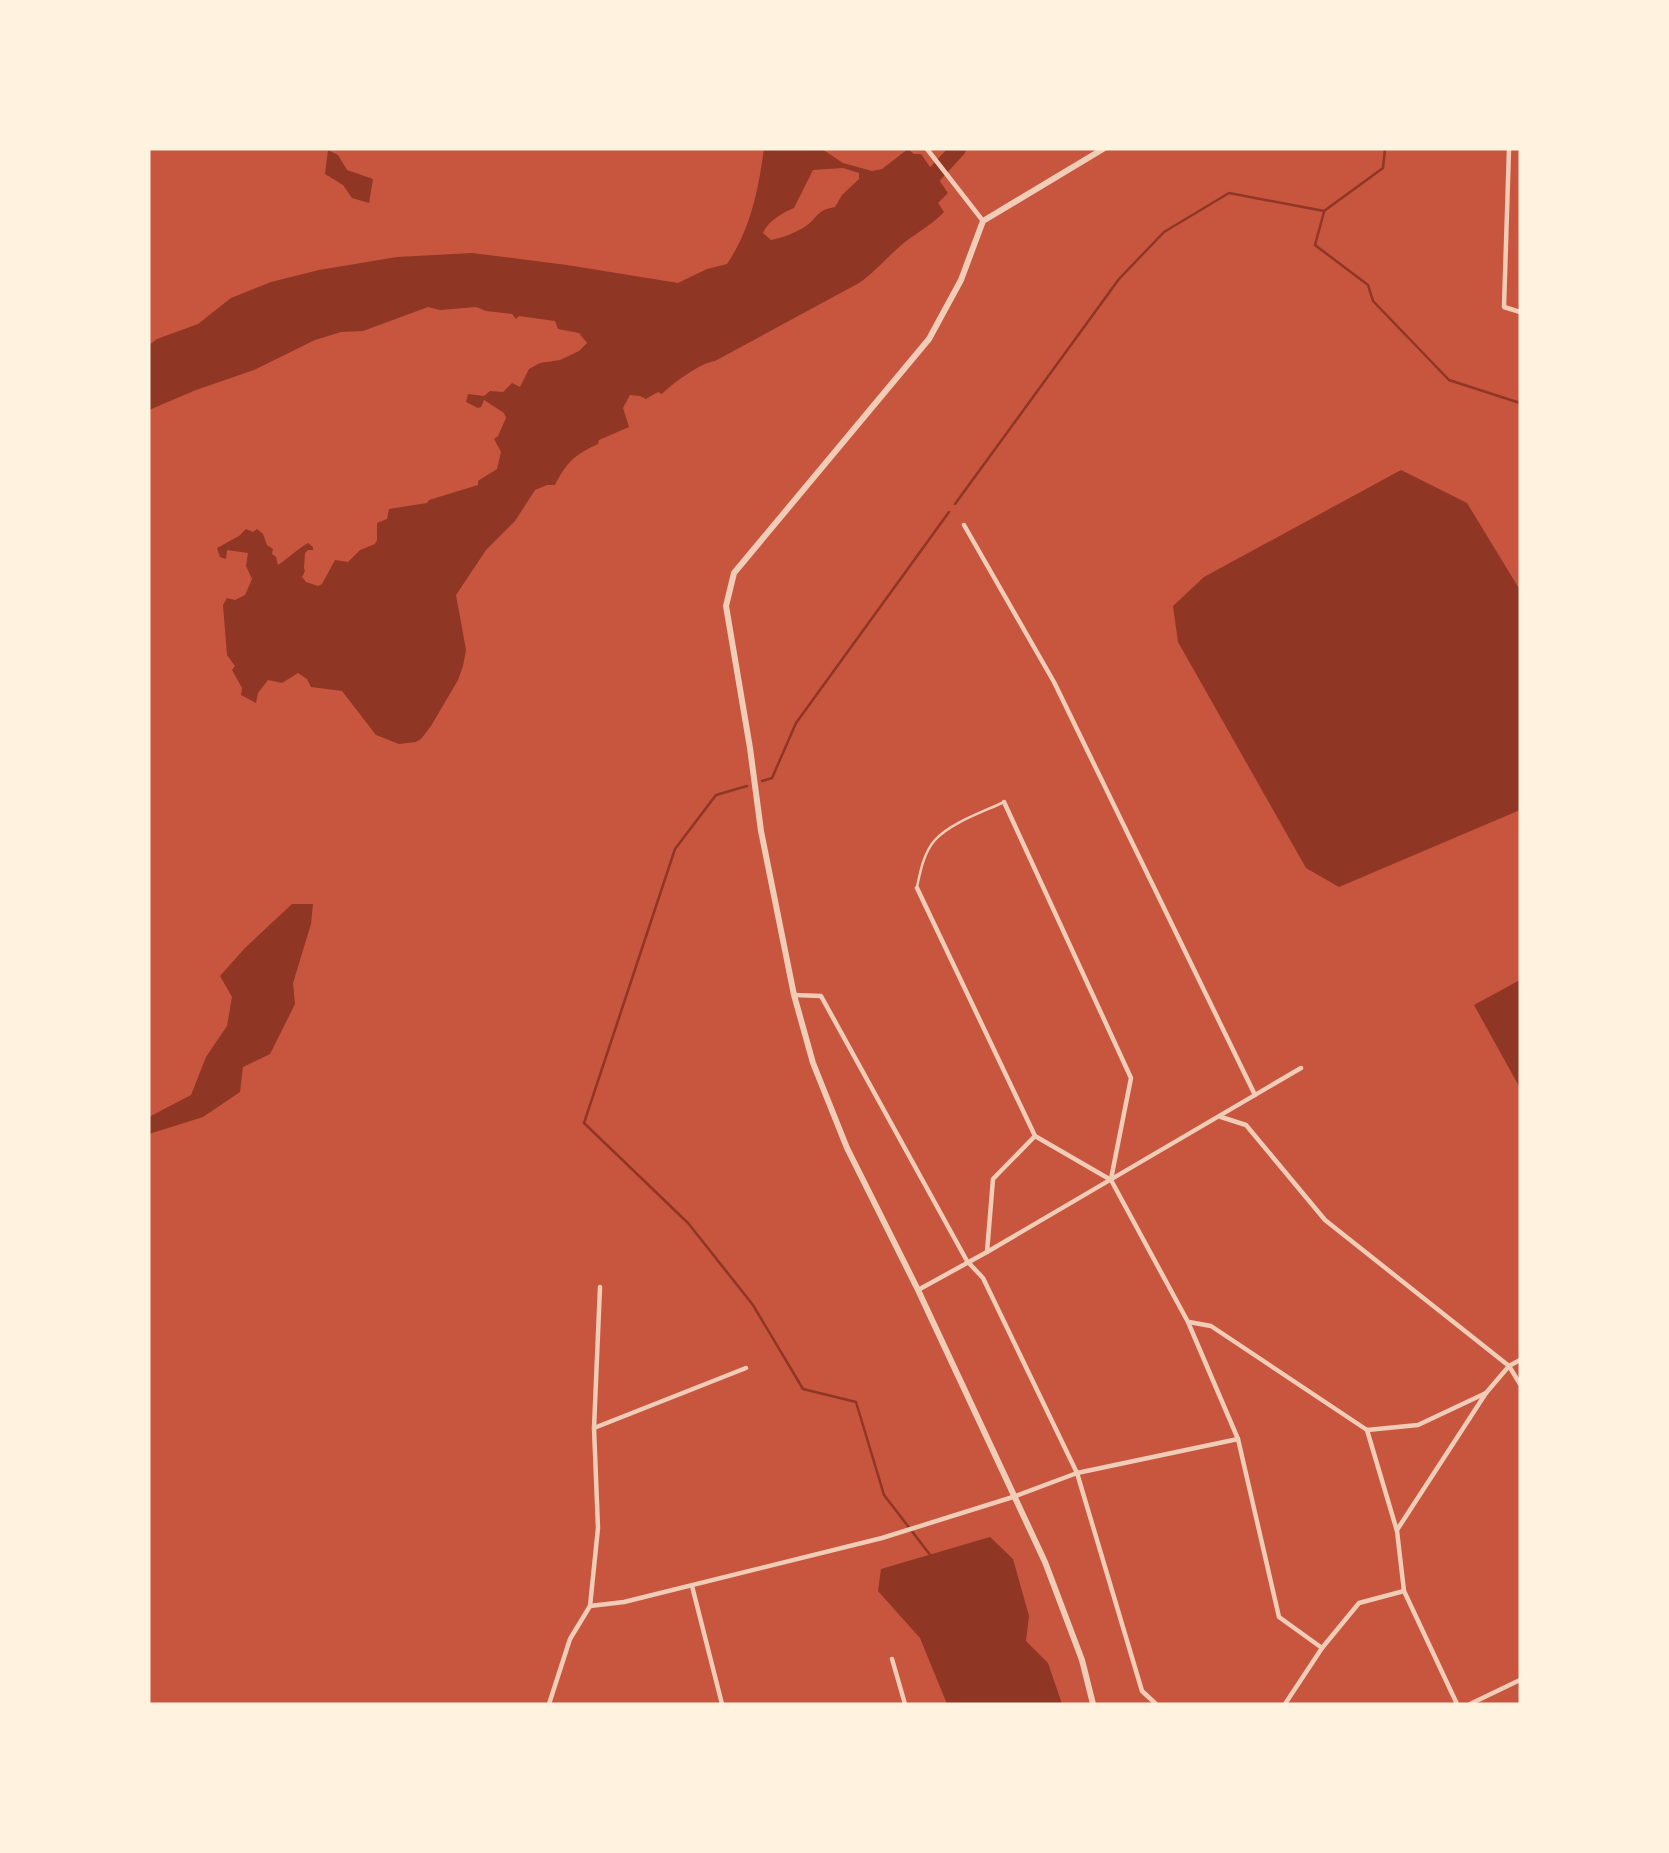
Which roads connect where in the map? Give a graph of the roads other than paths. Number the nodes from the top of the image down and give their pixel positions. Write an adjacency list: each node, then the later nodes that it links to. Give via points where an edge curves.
1 (927, 149): 4 (street)
2 (1103, 149): 4 (street)
3 (1510, 149): 5 (street, via 1504,307)
4 (983, 220): 9 (street, via 961,280 929,339 734,573 726,606 761,831)
5 (1520, 312)
6 (964, 525): 11 (street, via 1054,682)
7 (1004, 802): 8 (lane, via 934,840 921,866); 14 (street, via 1131,1078)
8 (917, 888): 13 (street)
9 (794, 995): 16 (street, via 821,996); 18 (street, via 813,1063 848,1148)
10 (1301, 1068): 11 (street)
11 (1255, 1095): 12 (street)
12 (1220, 1117): 14 (street); 21 (street, via 1246,1125 1325,1220)
13 (1035, 1136): 14 (street); 15 (street, via 993,1179)
14 (1111, 1180): 15 (street); 19 (street)
15 (987, 1252): 16 (street)
16 (967, 1261): 18 (street); 28 (street, via 983,1278)
17 (600, 1287): 25 (street)
18 (918, 1290): 29 (street)
19 (1188, 1322): 26 (street, via 1211,1326); 27 (street)
20 (1520, 1360): 21 (street)
21 (1509, 1366): 23 (street); 24 (street)
22 (746, 1368): 25 (street)
23 (1520, 1384)
24 (1486, 1393): 26 (street, via 1418,1425); 30 (street)
25 (594, 1428): 33 (street, via 598,1528)
26 (1367, 1430): 30 (street)
27 (1238, 1439): 28 (street); 34 (street, via 1279,1618)
28 (1077, 1473): 29 (street); 41 (street, via 1142,1690)
29 (1013, 1497): 31 (street, via 881,1538); 40 (street, via 1083,1660)
30 (1397, 1531): 32 (street)
31 (692, 1586): 33 (street); 38 (street)
32 (1404, 1591): 34 (street, via 1359,1603); 43 (street)
33 (590, 1606): 37 (street, via 570,1639)
34 (1322, 1648): 42 (street)
35 (892, 1659): 39 (street)
36 (1520, 1680): 44 (street)
37 (549, 1704)
38 (722, 1704)
39 (905, 1704)
40 (1093, 1704)
41 (1156, 1704)
42 (1285, 1704)
43 (1457, 1704)
44 (1470, 1704)

